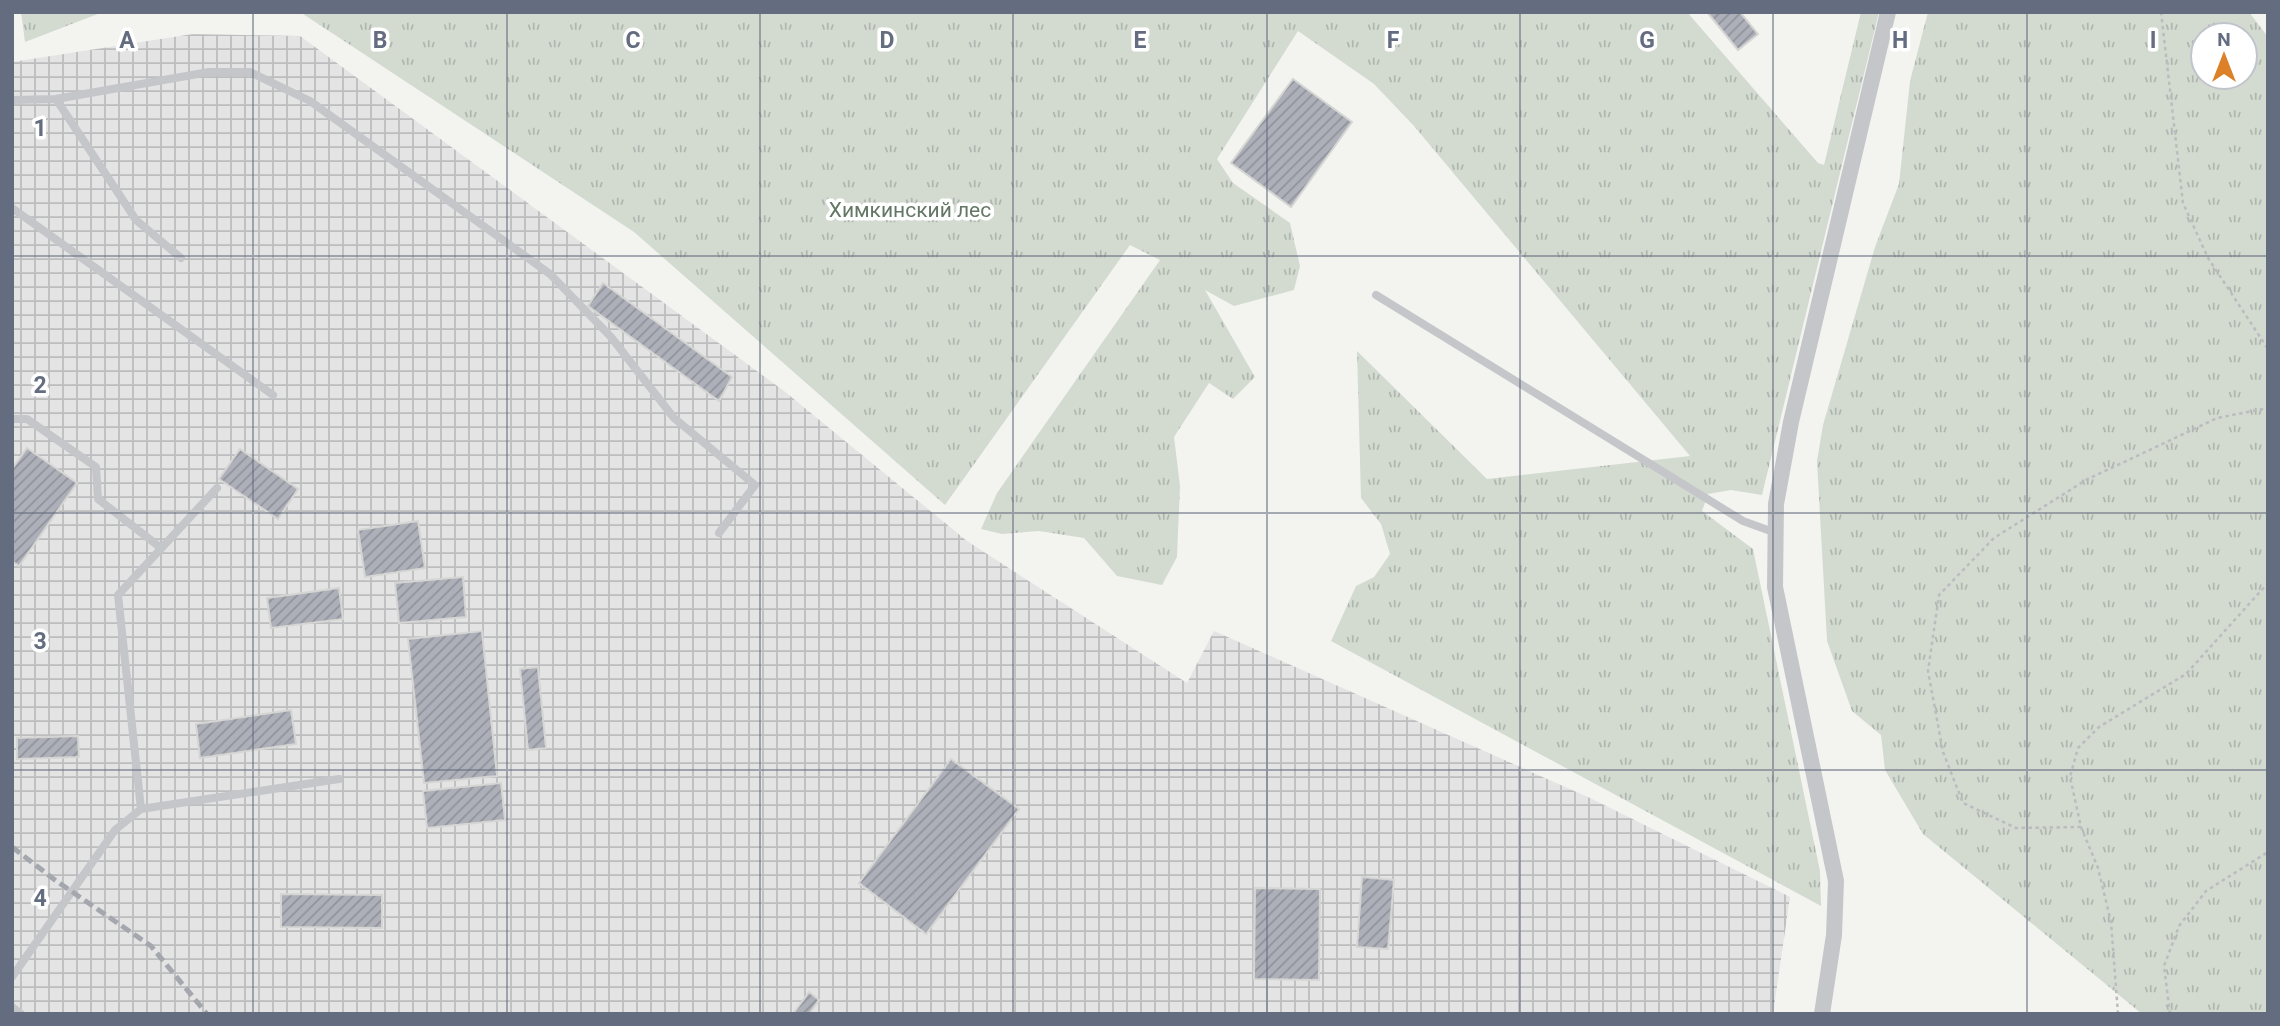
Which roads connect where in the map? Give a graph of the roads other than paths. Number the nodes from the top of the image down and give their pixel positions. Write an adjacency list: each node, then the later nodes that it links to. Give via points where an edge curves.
1 (1888, 12): 11 (street, via 1791,422 1776,504)
2 (56, 99): 3 (lane); 5 (lane, via 136,220); 10 (lane, via 209,72 250,72 310,102 550,274 611,337 674,418 755,485)
3 (12, 100)
4 (12, 208): 7 (lane)
5 (181, 258)
6 (1376, 295): 11 (lane, via 1743,521)
7 (273, 396)
8 (12, 419): 12 (lane, via 27,419 96,467 98,499)
9 (217, 488): 12 (lane)
10 (719, 533)
11 (1776, 533): 18 (street, via 1775,587 1836,881 1835,934)
12 (161, 548): 14 (lane, via 117,595)
13 (339, 779): 14 (lane)
14 (141, 809): 15 (lane, via 115,830)
15 (12, 977)
16 (12, 1007): 17 (lane)
17 (21, 1014)
18 (1822, 1014)

